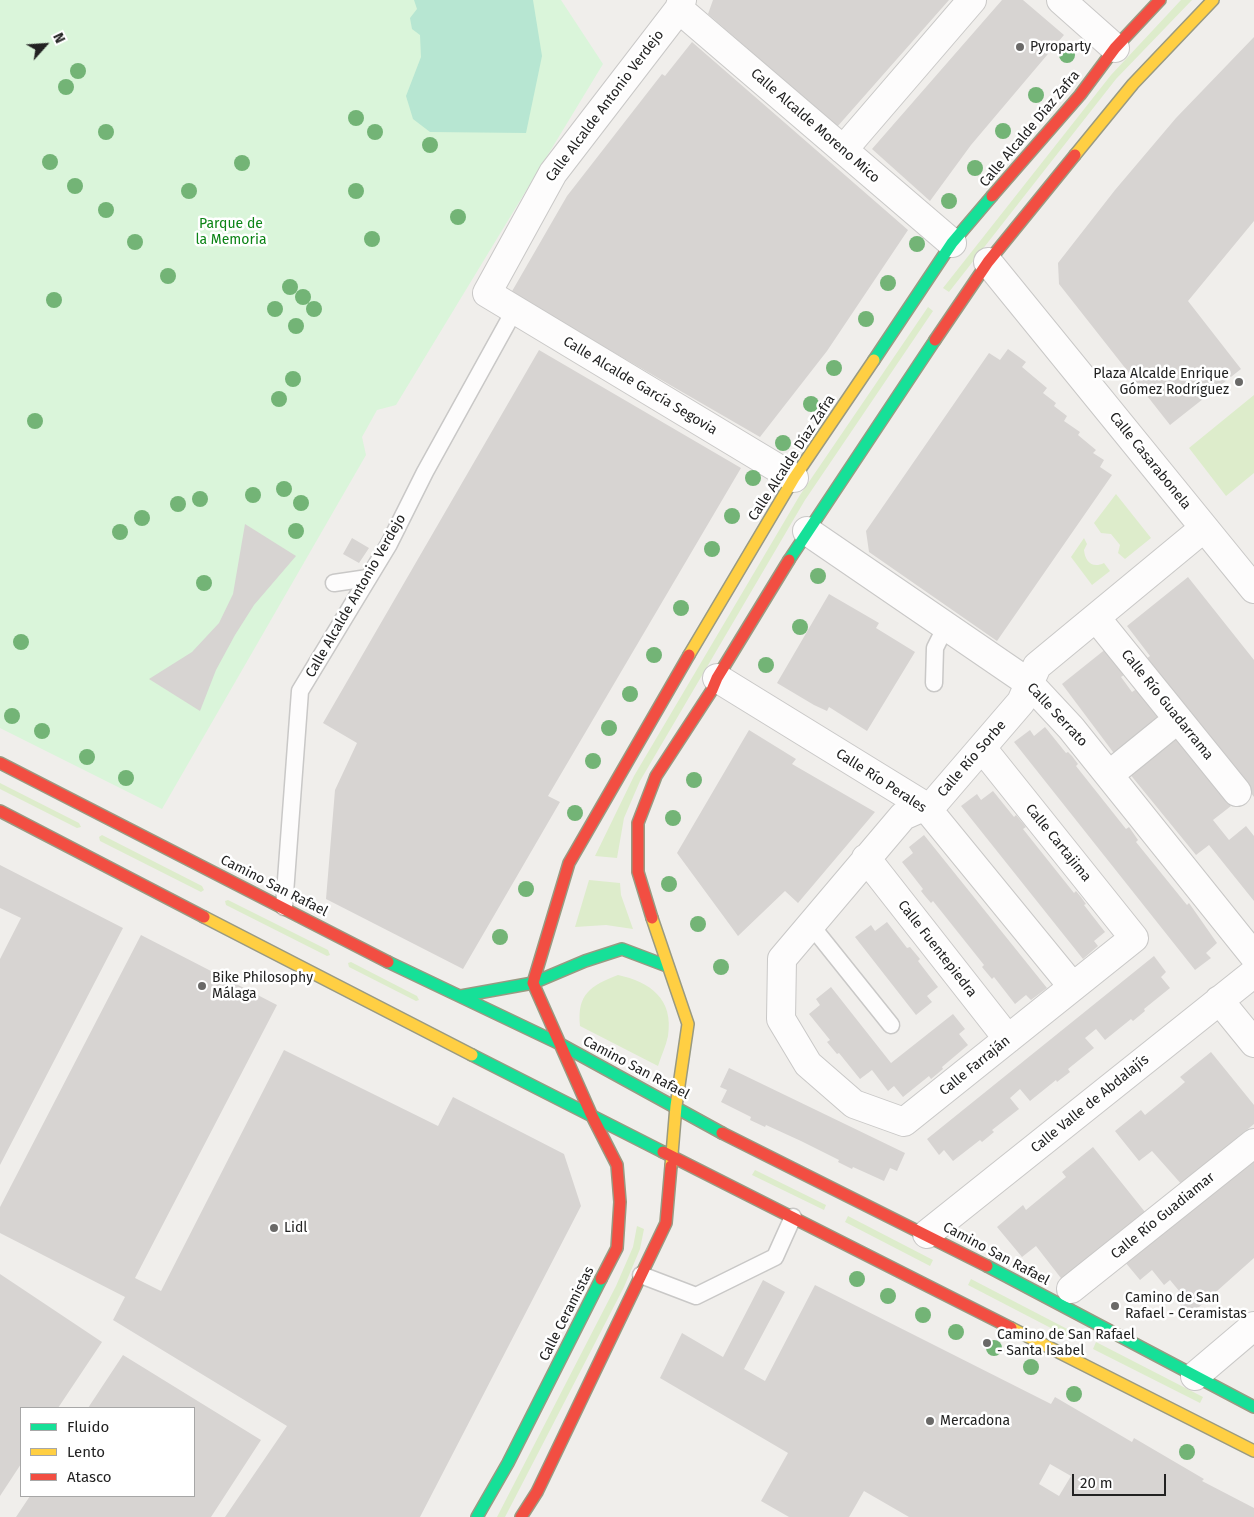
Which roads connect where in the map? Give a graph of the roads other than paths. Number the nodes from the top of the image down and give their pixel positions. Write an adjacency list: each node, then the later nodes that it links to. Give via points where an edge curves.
1 (972, 0): 7 (street)
2 (1061, 0): 6 (street)
3 (1160, 0): 6 (main road, Calle Alcalde Díaz Zafra)
4 (1213, 0): 9 (main road, via 1133,84)
5 (680, 5): 7 (street, Calle Alcalde Moreno Mico); 10 (street, Calle Alcalde Antonio Verdejo, via 553,173)
6 (1115, 48): 8 (main road, Calle Alcalde Díaz Zafra, via 1080,95)
7 (842, 150): 8 (street, Calle Alcalde Moreno Mico)
8 (952, 243): 12 (main road, Calle Alcalde Díaz Zafra)
9 (988, 262): 13 (street, Calle Casarabonela); 14 (main road)
10 (487, 293): 11 (street, Calle Alcalde García Segovia)
11 (514, 311): 12 (street, Calle Alcalde García Segovia); 15 (lane, Calle Alcalde Antonio Verdejo)
12 (794, 478): 37 (main road, Calle Alcalde Díaz Zafra, via 569,863)
13 (1204, 528): 17 (street, Calle Casarabonela); 18 (street, Calle Río Sorbe)
14 (807, 531): 19 (street, Calle Serrato); 20 (main road)
15 (368, 578): 16 (lane); 31 (lane, Calle Alcalde Antonio Verdejo, via 300,691 283,828)
16 (334, 583)
17 (1254, 590)
18 (1097, 619): 22 (street, Calle Río Sorbe, via 1037,666); 23 (street, Calle Río Guadarrama)
19 (946, 626): 21 (lane, via 935,648); 22 (street, Calle Serrato)
20 (717, 678): 28 (street, Calle Río Perales); 35 (main road, via 656,776 638,823 638,872)
21 (934, 683)
22 (1029, 684): 24 (street, Calle Río Sorbe, via 1021,702); 26 (street, Calle Serrato)
23 (1178, 719): 26 (street); 27 (street, Calle Río Guadarrama)
24 (982, 748): 28 (street, Calle Río Sorbe, via 935,802); 33 (street, Calle Cartajima)
25 (0, 763): 31 (main road, Camino San Rafael)
26 (1109, 775): 34 (street, Calle Serrato)
27 (1236, 792)
28 (925, 806): 30 (street, Calle Río Sorbe, via 903,816); 38 (street, Calle Río Perales)
29 (0, 811): 47 (main road)
30 (866, 858): 32 (street, Calle Río Sorbe); 42 (street, Calle Fuentepiedra)
31 (284, 907): 39 (main road, Camino San Rafael, via 439,988)
32 (810, 924): 41 (lane); 45 (street, Calle Río Sorbe, via 782,959 782,1019)
33 (1134, 938): 38 (street, Calle Farraján)
34 (1254, 956)
35 (667, 966): 37 (main road, via 622,950 585,961); 46 (main road, via 688,1024)
36 (1254, 973): 40 (street, Calle Valle de Abdalajís)
37 (533, 983): 39 (main road); 44 (main road, Calle Ceramistas)
38 (1073, 987): 42 (street, Calle Farraján)
39 (461, 996): 44 (main road, Camino San Rafael)
40 (1219, 1000): 43 (street); 51 (street, Calle Valle de Abdalajís)
41 (891, 1025)
42 (1008, 1039): 45 (street, Calle Farraján, via 904,1122 854,1104)
43 (1254, 1043)
44 (560, 1044): 46 (main road, Camino San Rafael, via 624,1082); 47 (main road, Calle Ceramistas)
45 (808, 1064)
46 (676, 1106): 49 (main road); 51 (main road, Camino San Rafael, via 739,1142)
47 (591, 1114): 49 (main road); 58 (main road, Calle Ceramistas, via 617,1165 620,1202 617,1248 508,1463)
48 (1254, 1143): 53 (street, Calle Río Guadiamar)
49 (671, 1155): 50 (main road); 52 (main road, via 666,1223)
50 (793, 1217): 52 (lane, via 775,1257 696,1296); 57 (main road)
51 (927, 1234): 55 (main road, Camino San Rafael)
52 (641, 1275): 59 (main road, via 537,1492)
53 (1071, 1289)
54 (1254, 1326): 55 (street)
55 (1195, 1376): 56 (main road, Camino San Rafael)
56 (1254, 1407)
57 (1254, 1451)
58 (477, 1517)
59 (521, 1517)

